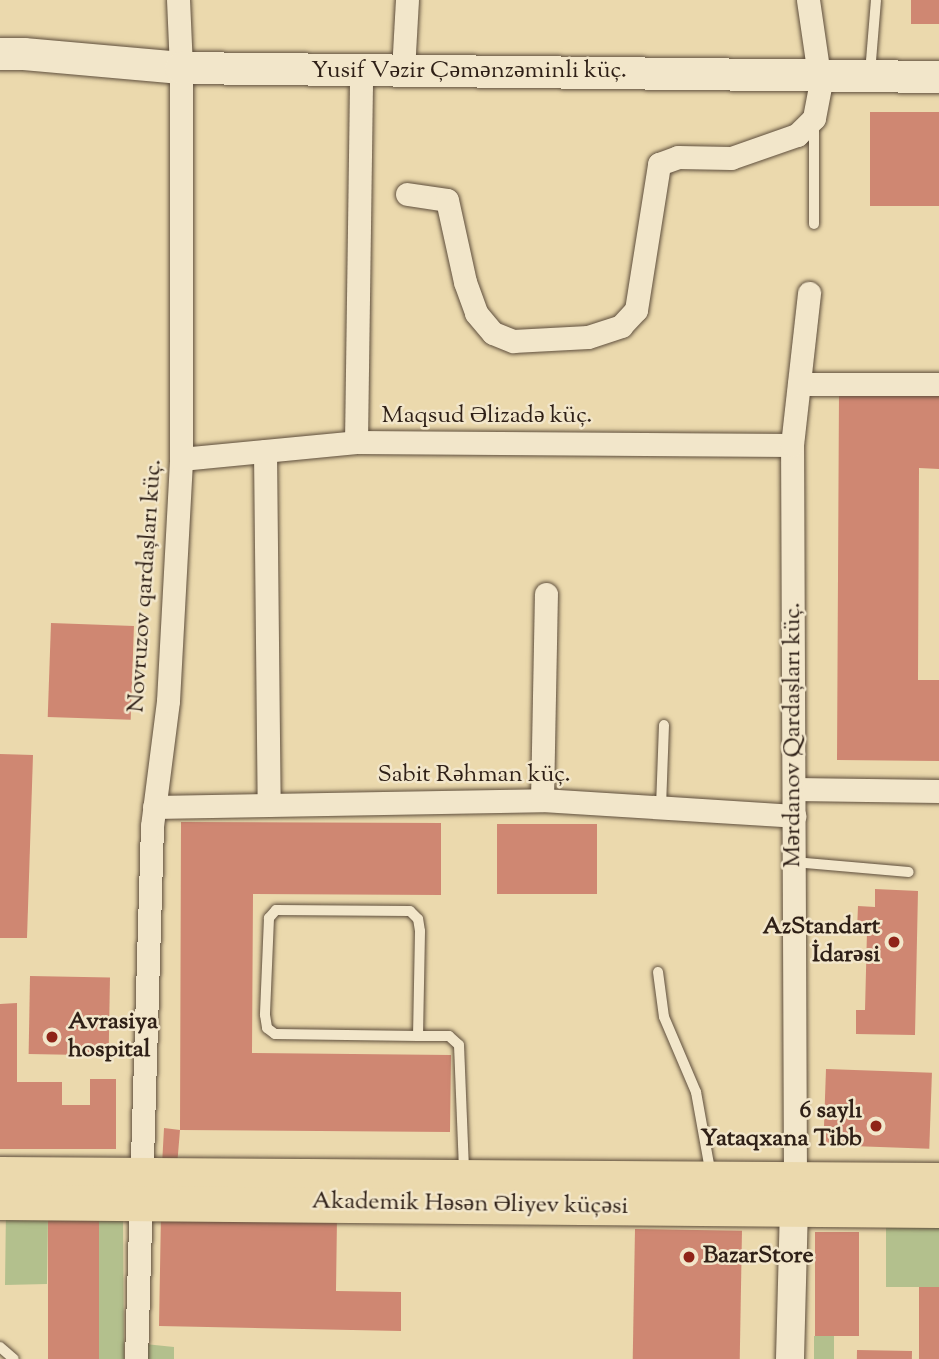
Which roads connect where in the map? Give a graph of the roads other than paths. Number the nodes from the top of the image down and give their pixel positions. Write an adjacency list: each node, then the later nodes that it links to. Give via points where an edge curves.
1 (178, 0): 6 (street, Novruzov qardaşları küç.)
2 (407, 0): 7 (street)
3 (876, 0): 10 (lane)
4 (813, 6): 9 (street)
5 (0, 54): 6 (main road, Yusif Vəzir Çəmənzəminli küç.)
6 (181, 68): 8 (main road, Yusif Vəzir Çəmənzəminli küç.); 21 (street, Novruzov qardaşları küç.)
7 (403, 71): 8 (main road, Yusif Vəzir Çəmənzəminli küç.); 9 (main road, Yusif Vəzir Çəmənzəminli küç.)
8 (362, 72): 18 (street)
9 (821, 76): 10 (main road, Yusif Vəzir Çəmənzəminli küç.); 12 (street)
10 (869, 76): 11 (main road, Yusif Vəzir Çəmənzəminli küç.)
11 (939, 77)
12 (814, 118): 13 (street, via 797,135 771,147 731,158 678,157 659,164 636,310 621,326 588,337 513,341 493,333 476,313 465,282 447,200); 14 (lane)
13 (407, 194)
14 (814, 224)
15 (809, 293): 16 (street, Mərdanov Qardaşları küç.)
16 (799, 384): 17 (street); 19 (street, Mərdanov Qardaşları küç.)
17 (939, 384)
18 (356, 442): 19 (street, Maqsud Əlizadə küç.); 20 (street, Maqsud Əlizadə küç.)
19 (792, 445): 24 (street, Mərdanov Qardaşları küç.)
20 (265, 451): 21 (street, Maqsud Əlizadə küç.); 27 (street)
21 (181, 459): 28 (street, Novruzov qardaşları küç., via 168,701)
22 (545, 594): 26 (street)
23 (664, 725): 29 (lane)
24 (795, 789): 25 (street); 30 (street, Mərdanov Qardaşları küç.)
25 (939, 791)
26 (542, 800): 27 (street, Sabit Rəhman küç.); 29 (street, Sabit Rəhman küç.)
27 (269, 805): 28 (street, Sabit Rəhman küç.)
28 (153, 807): 39 (street, Novruzov qardaşları küç.)
29 (661, 807): 30 (street, Sabit Rəhman küç.)
30 (794, 816): 31 (street, Mərdanov Qardaşları küç.)
31 (794, 862): 32 (lane); 40 (street, Mərdanov Qardaşları küç.)
32 (909, 872)
33 (658, 972): 37 (lane, via 664,1017 696,1092)
34 (418, 1036): 34 (lane, via 275,1034 267,1028 269,918 276,910 410,911 418,919 420,932); 36 (lane, via 449,1036 459,1045)
35 (0, 1174): 39 (main road, Akademik Həsən Əliyev küçəsi)
36 (464, 1175): 37 (main road, Akademik Həsən Əliyev küçəsi); 39 (main road, Akademik Həsən Əliyev küçəsi)
37 (712, 1178): 40 (main road, Akademik Həsən Əliyev küçəsi)
38 (939, 1180): 40 (main road, Akademik Həsən Əliyev küçəsi)
39 (141, 1188): 40 (main road, Akademik Həsən Əliyev küçəsi); 41 (main road, Akademik Həsən Əliyev küçəsi); 45 (street, Novruzov qardaşları küç.)
40 (794, 1194): 42 (main road, Akademik Həsən Əliyev küçəsi); 46 (street, Mərdanov Qardaşları küç.)
41 (0, 1202)
42 (939, 1210)
43 (0, 1347): 44 (lane)
44 (14, 1359)
45 (136, 1359)
46 (790, 1359)

